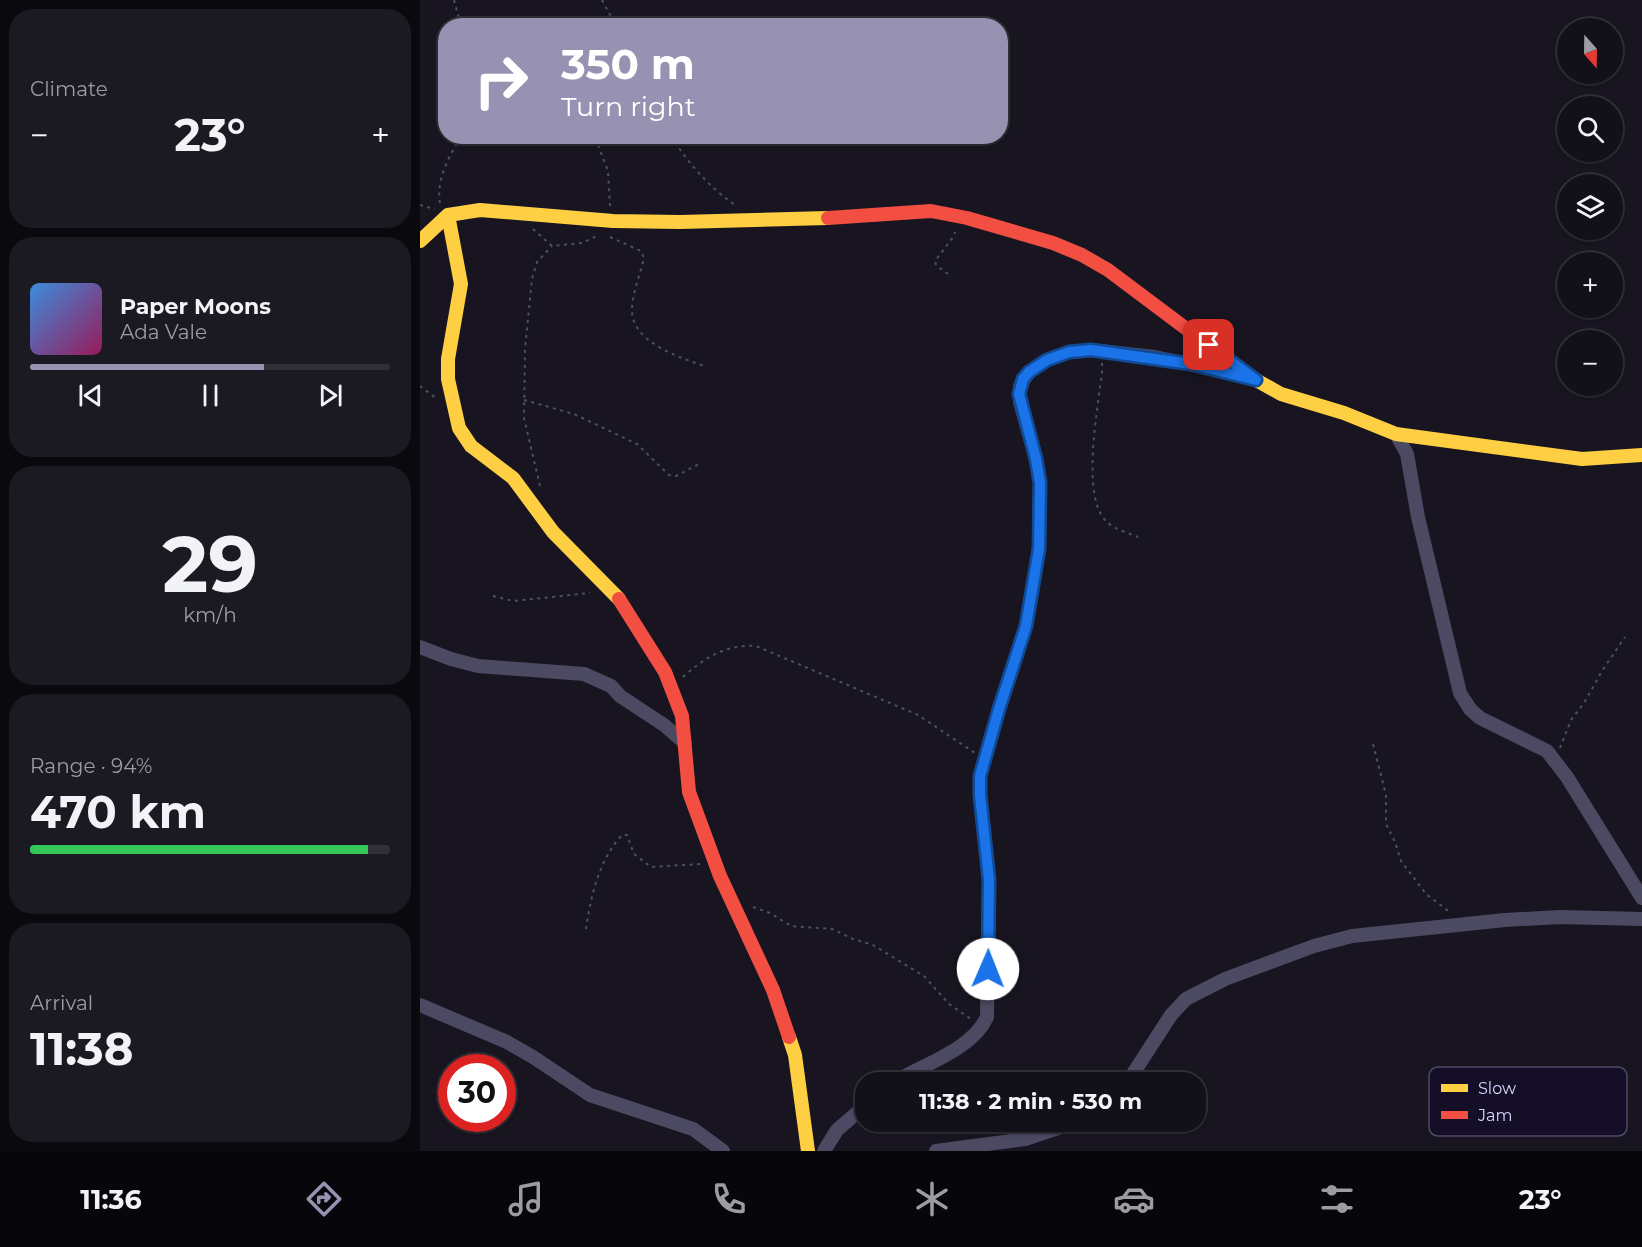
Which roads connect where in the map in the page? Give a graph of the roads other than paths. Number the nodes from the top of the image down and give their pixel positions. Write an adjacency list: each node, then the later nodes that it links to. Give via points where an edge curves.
1 (448, 215): 2 (street); 3 (street, via 497,210 608,225 752,222 931,211 967,218 1082,255); 7 (street, via 461,284 448,359 448,379 459,428 471,446 513,478 553,532 631,615 672,687 682,716)
2 (420, 241)
3 (1256, 380): 4 (street, via 1281,394); 11 (street, via 1191,364 1105,351 1069,352 1047,360 1029,372 1020,386 1020,402 1040,483 1039,549 1026,626 983,761 980,795 989,880 987,1017 964,1045)
4 (1396, 434): 5 (street, via 1582,459); 8 (street, via 1407,454 1460,693 1480,718 1547,751)
5 (1642, 455)
6 (420, 647): 7 (street, via 478,666 584,674 611,686)
7 (685, 743): 16 (street, via 689,792 714,862 773,990 793,1048)
8 (1642, 898)
9 (1642, 919): 12 (street, via 1560,917 1352,936 1270,962 1196,992 1171,1015)
10 (420, 1005): 15 (street, via 507,1042 590,1095 693,1129)
11 (914, 1072)
12 (1134, 1072)
13 (855, 1114): 17 (street, via 837,1130)
14 (1046, 1132): 18 (street, via 1025,1139)
15 (723, 1151)
16 (808, 1151)
17 (824, 1151)
18 (936, 1151)

